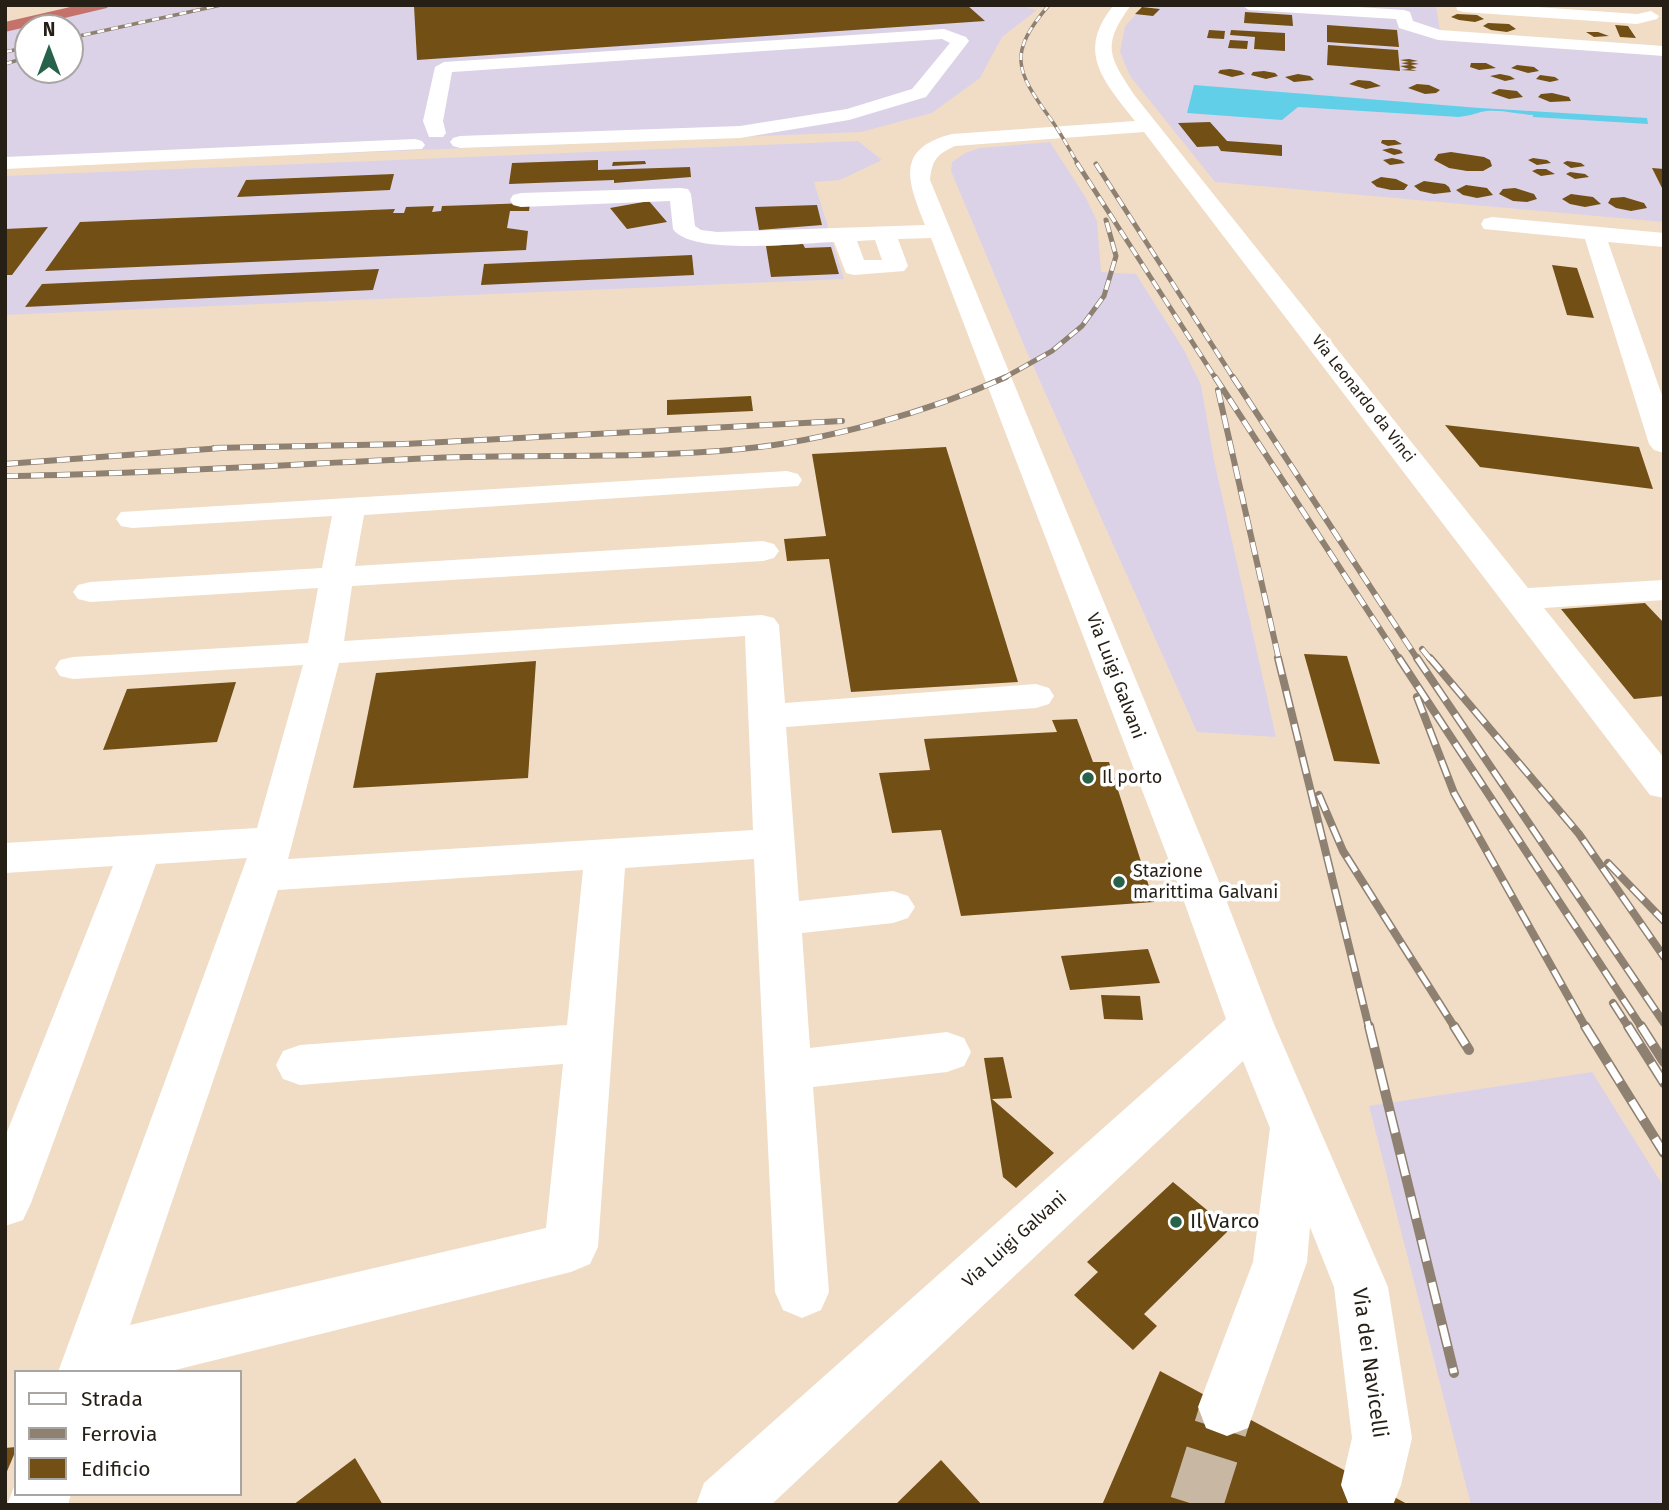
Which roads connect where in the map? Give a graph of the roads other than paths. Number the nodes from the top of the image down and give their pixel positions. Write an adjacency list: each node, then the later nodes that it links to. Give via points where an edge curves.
1 (45, 5): 8 (highway)
2 (61, 5): 8 (highway)
3 (101, 5): 10 (highway)
4 (1123, 5): 12 (street, Via Leonardo da Vinci, via 1107,25 1101,45 1109,70)
5 (1249, 5): 11 (street, via 1404,15 1405,24 1437,36)
6 (1624, 5): 9 (street)
7 (1463, 7): 9 (street)
8 (5, 14)
9 (1657, 17)
10 (5, 27)
11 (1664, 51)
12 (1128, 99): 13 (street); 14 (street, Via Leonardo da Vinci)
13 (1085, 124): 14 (street); 14 (street); 18 (street); 22 (street, Via Luigi Galvani, via 952,140 926,152 919,180)
14 (1149, 126): 18 (street, Via Leonardo da Vinci)
15 (436, 133): 16 (street, via 456,135); 16 (street, via 433,121 444,67 944,34 960,41 919,93 849,114 740,132); 17 (street, via 418,138)
16 (460, 142): 17 (street, via 434,149)
17 (415, 145): 19 (street)
18 (1173, 157): 35 (street, Via Leonardo da Vinci)
19 (5, 163)
20 (521, 200): 25 (street, via 680,194 684,229 695,236 739,240)
21 (1492, 224): 24 (street)
22 (940, 231): 23 (street); 48 (street, Via Luigi Galvani)
23 (884, 233): 25 (street); 25 (street, via 896,266 853,268)
24 (1594, 233): 26 (street); 27 (street)
25 (844, 235)
26 (1664, 240)
27 (1664, 444)
28 (787, 481): 29 (street)
29 (349, 508): 30 (street); 32 (street)
30 (132, 519)
31 (763, 551): 32 (street)
32 (337, 578): 34 (street); 36 (street)
33 (1664, 590): 35 (street)
34 (90, 593)
35 (1519, 599): 40 (street, Via Leonardo da Vinci)
36 (324, 653): 37 (street); 39 (street, via 762,625); 45 (street)
37 (73, 668)
38 (1035, 696): 39 (street)
39 (767, 716): 41 (street)
40 (1664, 785)
41 (774, 844): 43 (street); 47 (street)
42 (140, 850): 44 (street); 45 (street); 54 (street)
43 (605, 855): 45 (street); 49 (street)
44 (5, 858)
45 (267, 859): 56 (street)
46 (893, 907): 47 (street)
47 (779, 919): 52 (street)
48 (1251, 1024): 53 (street, Via dei Navicelli); 59 (street, Via Luigi Galvani)
49 (589, 1043): 51 (street); 56 (street, via 571,1247)
50 (947, 1052): 52 (street)
51 (300, 1065)
52 (788, 1070): 55 (street)
53 (1293, 1128): 57 (street, Via dei Navicelli, via 1280,1262); 58 (street, Via dei Navicelli, via 1361,1287 1382,1438)
54 (5, 1203)
55 (802, 1292)
56 (87, 1367)
57 (1227, 1407)
58 (1371, 1485)
59 (726, 1505)

